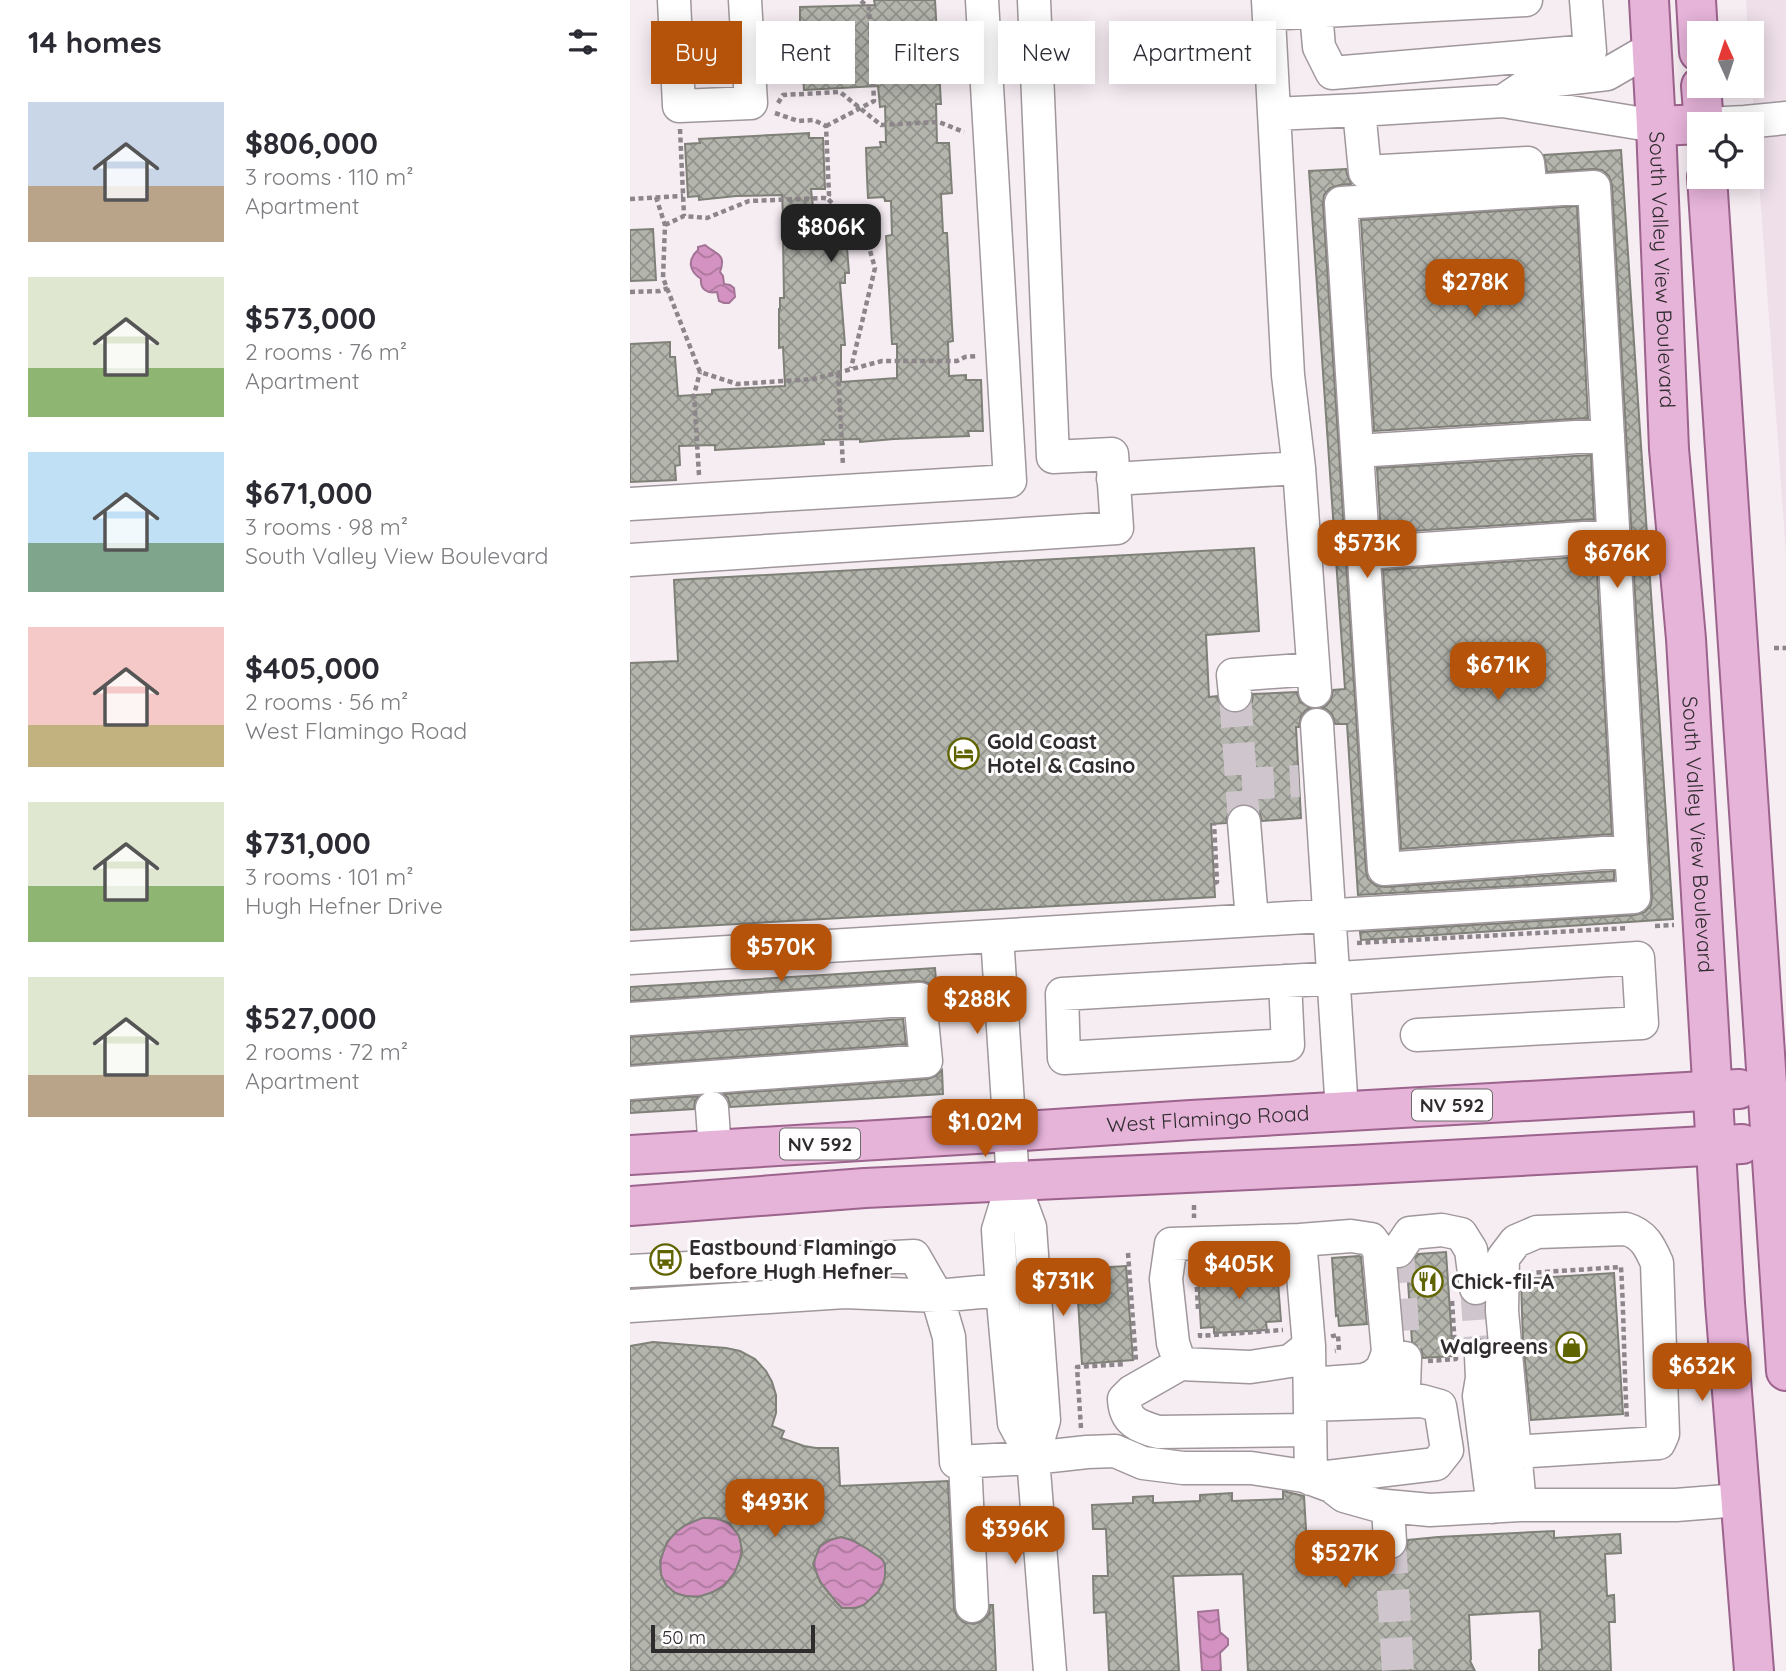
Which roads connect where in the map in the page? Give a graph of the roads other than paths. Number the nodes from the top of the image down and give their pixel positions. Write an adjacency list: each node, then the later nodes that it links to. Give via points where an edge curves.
1 (674, 0): 2 (street, via 679,106 751,103)
2 (745, 0)
3 (982, 0): 26 (street, via 1010,481)
4 (1034, 0): 25 (street, via 1053,457 1112,454)
5 (1526, 0): 10 (street)
6 (1586, 0): 10 (street, via 1590,51 1332,73 1319,47)
7 (1649, 0): 12 (main road, South Valley View Boulevard)
8 (1696, 0): 11 (main road)
9 (1268, 7): 10 (street); 15 (street)
10 (1316, 12)
11 (1697, 21)
12 (1652, 48): 13 (street, via 1607,74 1530,83); 19 (main road, South Valley View Boulevard)
13 (1503, 101): 14 (street); 19 (street)
14 (1359, 110): 15 (street); 21 (street, via 1365,172 1528,163)
15 (1274, 114): 24 (street, via 1287,375)
16 (1786, 118): 17 (street)
17 (1764, 120)
18 (1687, 125): 19 (main road)
19 (1656, 126): 44 (main road, South Valley View Boulevard, via 1668,449 1686,639)
20 (1708, 189): 43 (main road)
21 (1531, 191): 22 (street, via 1594,187); 23 (street, via 1341,203)
22 (1608, 435): 23 (street); 27 (street)
23 (1357, 451): 28 (street)
24 (1299, 468): 25 (street); 30 (street, via 1314,680 1233,676)
25 (1114, 479): 29 (street, via 1117,528)
26 (630, 504)
27 (1614, 536): 28 (street); 33 (street)
28 (1364, 553): 33 (street, via 1384,869)
29 (630, 560)
30 (1234, 695)
31 (1317, 725): 34 (street, via 1310,780)
32 (1229, 823): 35 (street)
33 (1632, 852): 34 (street, via 1634,897)
34 (1329, 915): 35 (street); 38 (street)
35 (1252, 920): 36 (street)
36 (997, 936): 37 (street); 47 (street)
37 (630, 958)
38 (1333, 978): 39 (street); 41 (street, via 1638,958 1642,1023); 46 (street)
39 (1285, 981): 39 (street, via 1288,1045 1064,1058 1062,994)
40 (630, 1019): 42 (street, via 920,999 926,1061)
41 (1417, 1035)
42 (630, 1083)
43 (1776, 1088): 44 (main road, West Flamingo Road / NV 592); 48 (main road)
44 (1713, 1090): 46 (main road, West Flamingo Road / NV 592); 49 (main road, South Valley View Boulevard)
45 (712, 1108): 50 (street)
46 (1342, 1111): 47 (main road, West Flamingo Road / NV 592)
47 (1009, 1132): 50 (main road, West Flamingo Road / NV 592); 52 (street)
48 (1778, 1141): 49 (main road, NV 592); 65 (main road)
49 (1715, 1146): 52 (main road, NV 592); 72 (main road, South Valley View Boulevard)
50 (715, 1150): 51 (main road, West Flamingo Road / NV 592)
51 (630, 1155)
52 (1013, 1181): 53 (main road, NV 592); 58 (street, via 998,1230); 69 (street, via 1030,1227 1044,1420)
53 (630, 1206)
54 (1300, 1240): 61 (street); 64 (street, via 1171,1244 1166,1279); 67 (street, via 1371,1239 1379,1250 1388,1352 1381,1370 1373,1376)
55 (1398, 1251): 57 (street, via 1410,1233 1442,1230 1461,1234 1471,1250 1461,1274)
56 (630, 1271): 59 (street, via 914,1256)
57 (1473, 1287): 68 (street, via 1502,1311); 68 (street, via 1516,1241 1537,1232 1634,1232 1649,1243 1657,1264 1663,1434 1659,1443)
58 (1002, 1290): 59 (street); 69 (street, via 1014,1423)
59 (937, 1296): 60 (street, via 845,1292); 70 (street, via 948,1337 956,1462)
60 (630, 1306)
61 (1310, 1349): 64 (street, via 1290,1361 1250,1367); 67 (street)
62 (1474, 1356): 73 (street)
63 (1411, 1360): 66 (street, via 1404,1388)
64 (1180, 1364): 67 (street, via 1124,1399 1129,1418 1158,1432)
65 (1786, 1371)
66 (1393, 1402): 67 (street); 71 (street, via 1440,1406 1447,1450 1436,1464)
67 (1310, 1407): 71 (street)
68 (1514, 1452): 73 (street)
69 (1033, 1458): 70 (street); 71 (street, via 1115,1451 1143,1463 1251,1468); 77 (street)
70 (965, 1461): 76 (street)
71 (1311, 1479): 74 (street, via 1344,1496)
72 (1739, 1500): 73 (street); 78 (main road, South Valley View Boulevard)
73 (1506, 1506): 74 (street)
74 (1388, 1507): 75 (street)
75 (1390, 1542)
76 (972, 1606)
77 (1050, 1671)
78 (1754, 1671)

